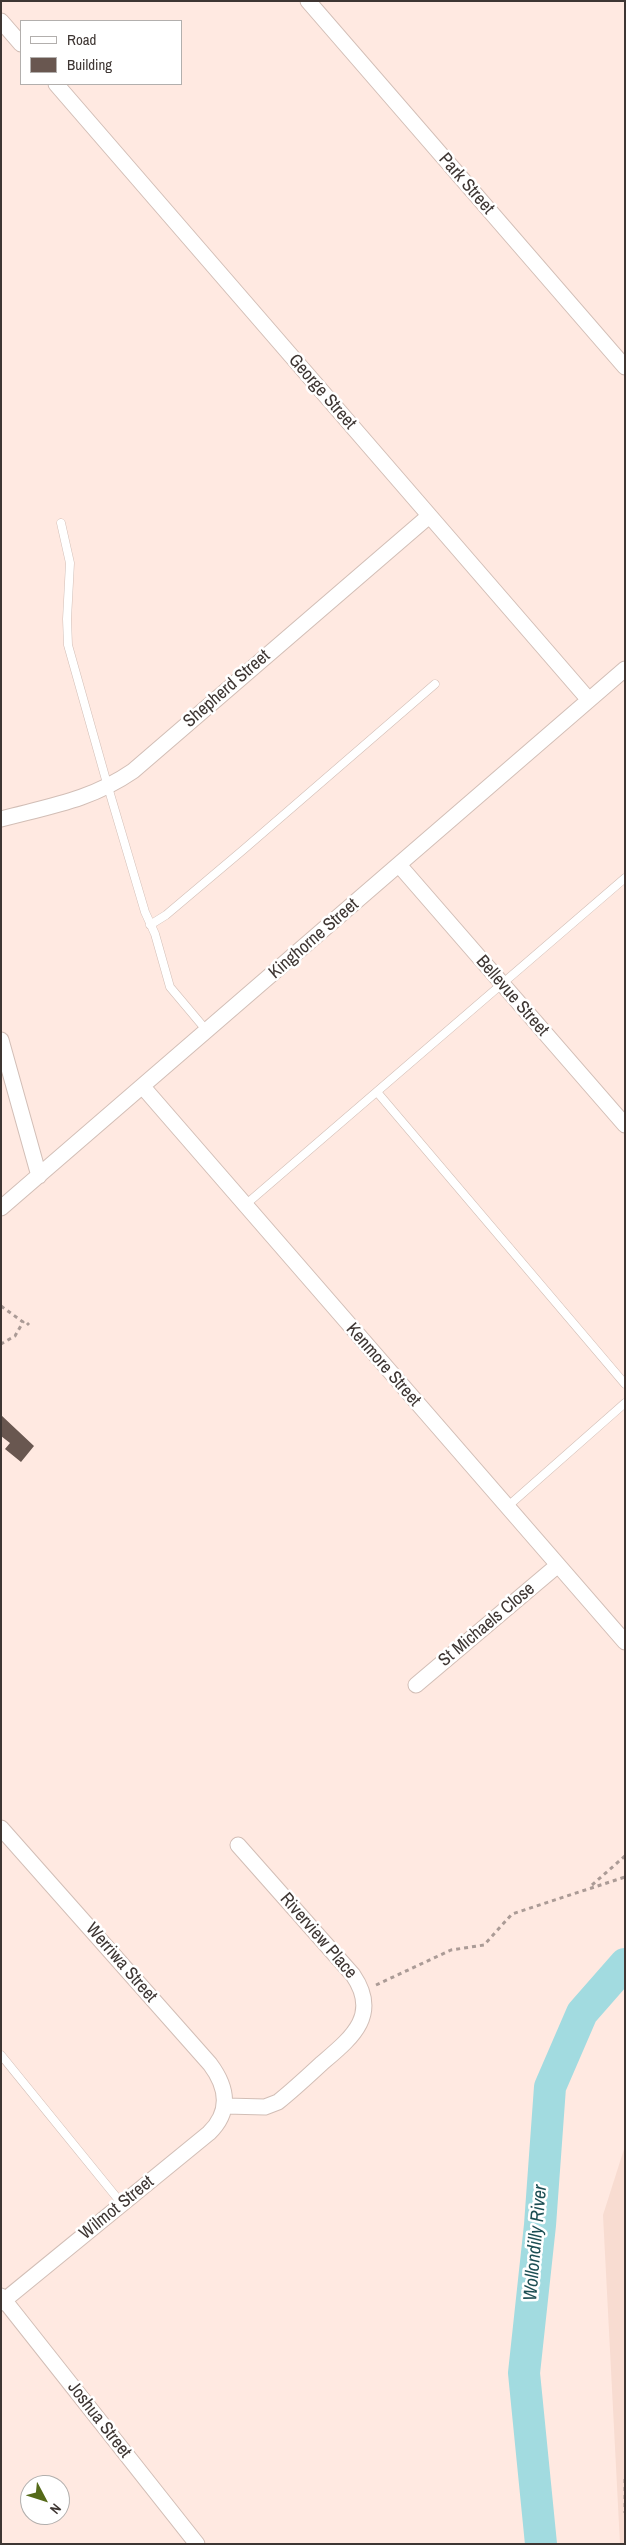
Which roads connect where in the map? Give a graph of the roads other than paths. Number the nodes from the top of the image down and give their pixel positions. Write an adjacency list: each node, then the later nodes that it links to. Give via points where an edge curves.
1 (308, 1): 5 (street, Park Street)
2 (1, 20): 3 (street)
3 (20, 43)
4 (57, 85): 6 (street, George Street)
5 (625, 368)
6 (429, 516): 10 (street, George Street); 11 (street, Shepherd Street, via 133,771)
7 (61, 523): 11 (lane, via 70,562 68,645)
8 (625, 669): 10 (street, Kinghorne Street)
9 (435, 684): 15 (lane, via 243,850)
10 (589, 700): 13 (street, Kinghorne Street)
11 (108, 787): 12 (street, Shepherd Street, via 79,799); 15 (lane)
12 (1, 820)
13 (400, 865): 16 (street, Bellevue Street); 17 (street, Kinghorne Street)
14 (625, 878): 16 (lane)
15 (150, 925): 17 (lane, via 170,987)
16 (502, 985): 20 (lane); 21 (street, Bellevue Street)
17 (207, 1031): 19 (street, Kinghorne Street)
18 (1, 1040): 22 (street)
19 (143, 1087): 22 (street, Kinghorne Street); 23 (street, Kenmore Street)
20 (377, 1092): 23 (lane); 25 (lane)
21 (625, 1125)
22 (39, 1176): 24 (street, Kinghorne Street)
23 (244, 1206): 27 (street, Kenmore Street)
24 (1, 1208)
25 (625, 1384)
26 (625, 1403): 27 (lane)
27 (507, 1507): 28 (street, Kenmore Street)
28 (558, 1565): 29 (street, Kenmore Street); 30 (street, St Michaels Close)
29 (625, 1642)
30 (416, 1685)
31 (1, 1828): 34 (street, Werriwa Street, via 210,2064 223,2084)
32 (238, 1845): 34 (street, Riverview Place, via 353,1975 362,1992 363,2013 355,2033 278,2102 264,2107)
33 (1, 2055): 35 (lane)
34 (226, 2106): 35 (street, Wilmot Street, via 213,2130)
35 (122, 2204): 36 (street, Wilmot Street)
36 (2, 2299): 37 (street, Joshua Street)
37 (197, 2544)

